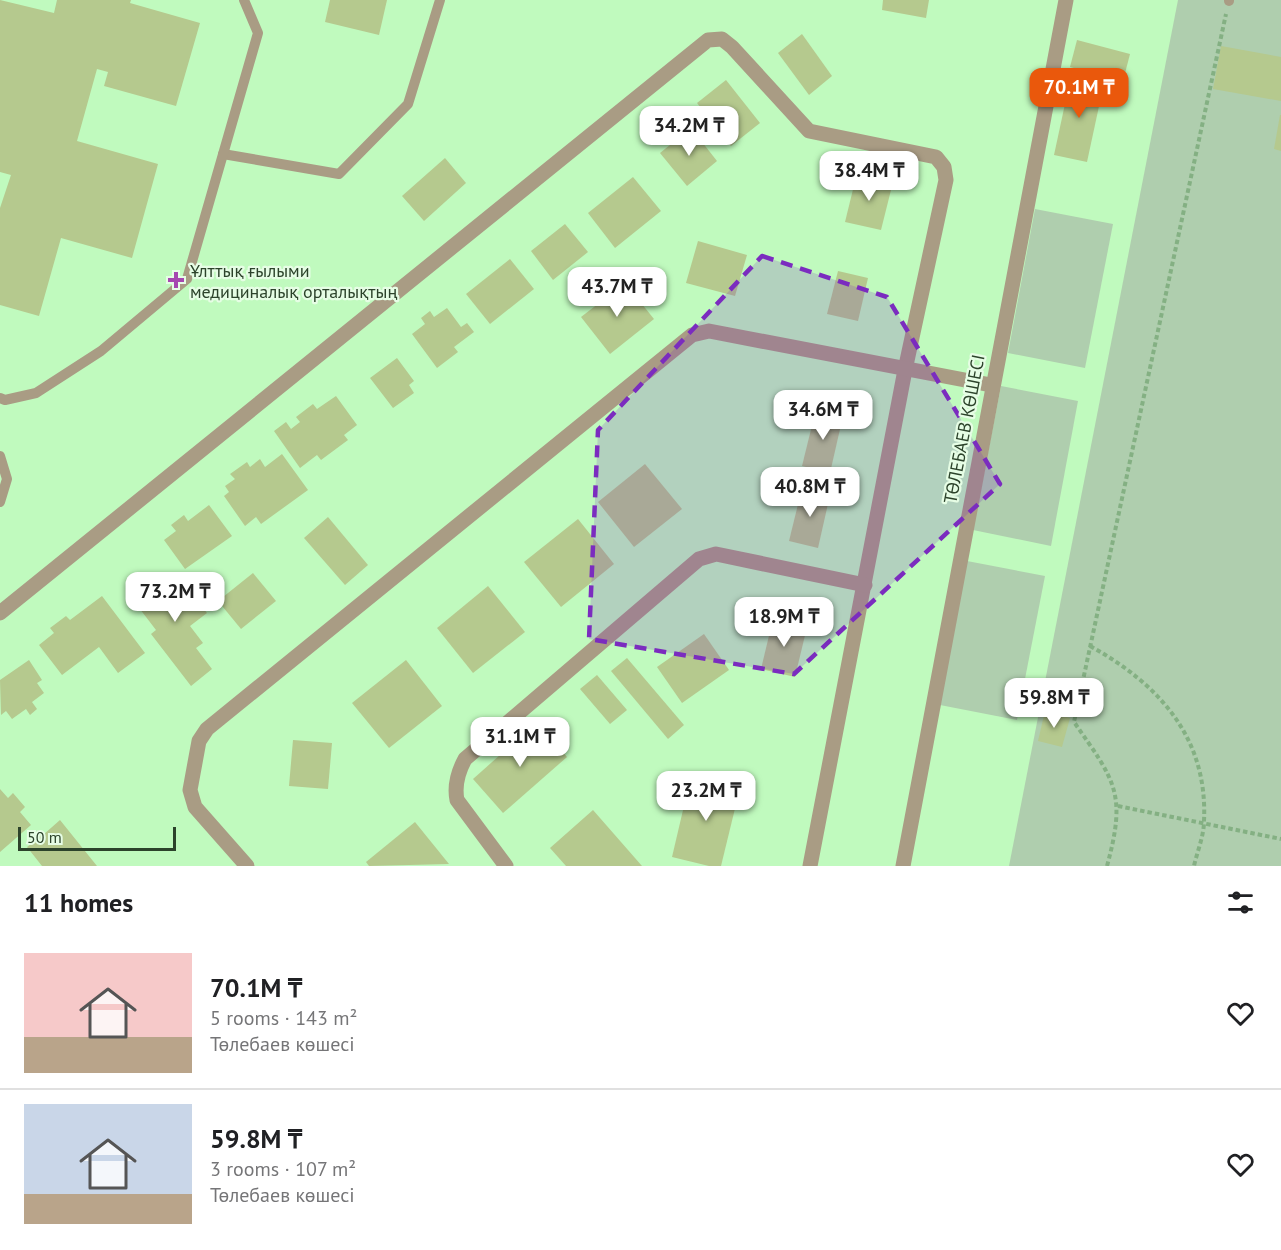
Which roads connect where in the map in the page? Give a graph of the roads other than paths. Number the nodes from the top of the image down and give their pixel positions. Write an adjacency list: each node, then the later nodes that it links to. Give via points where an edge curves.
1 (244, 0): 4 (lane, via 258,33)
2 (440, 0): 4 (lane, via 408,104 339,174)
3 (1066, 0): 6 (street, ТӨЛЕБАЕВ КӨШЕСІ)
4 (223, 154): 7 (lane, via 187,279 102,351 36,393)
5 (905, 370): 6 (street); 10 (street); 11 (street, via 946,180 944,167 936,157 809,131 732,47 722,39 708,40); 12 (street, via 709,331 692,335 207,729 199,741 190,790 195,807)
6 (991, 385): 15 (street, ТӨЛЕБАЕВ КӨШЕСІ)
7 (0, 398)
8 (0, 456): 9 (lane, via 8,479)
9 (0, 502)
10 (865, 585): 13 (street, via 716,554 699,559 465,759 459,769 457,800); 14 (street)
11 (0, 613)
12 (247, 866)
13 (506, 866)
14 (810, 866)
15 (903, 866)

